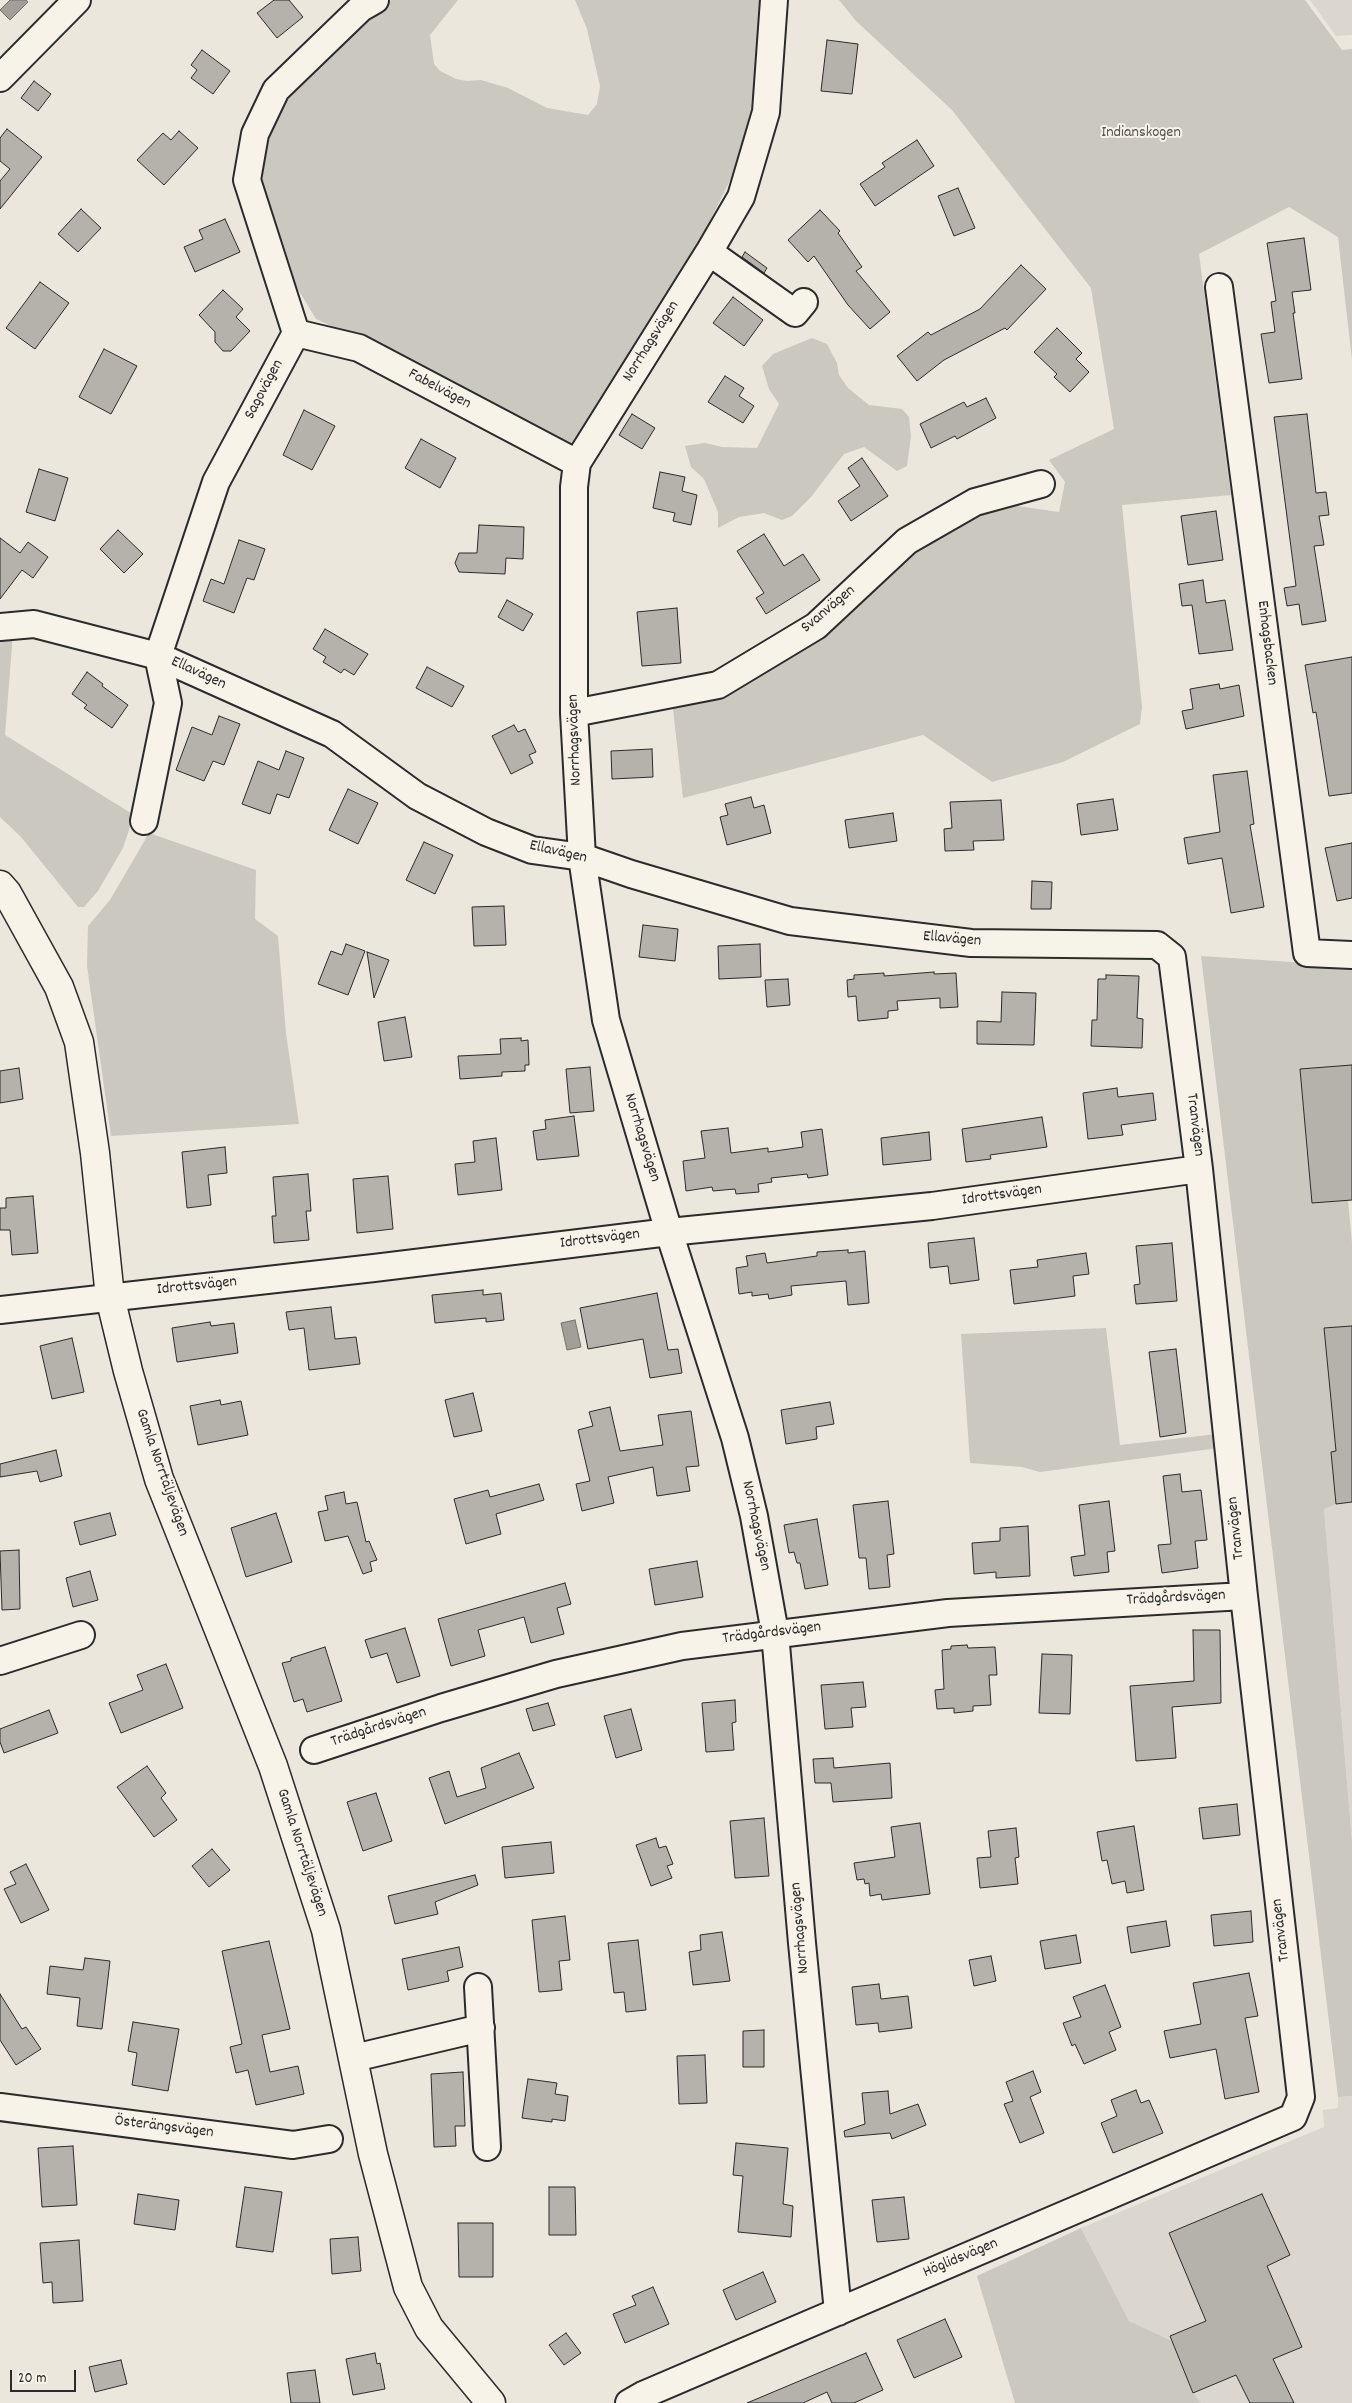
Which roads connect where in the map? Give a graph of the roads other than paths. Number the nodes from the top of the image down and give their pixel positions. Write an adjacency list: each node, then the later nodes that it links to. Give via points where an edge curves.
1 (77, 0): 4 (street)
2 (374, 0): 8 (street, via 361,8 276,90 255,134 247,180)
3 (774, 0): 5 (street, Norrhagsvägen, via 766,112 741,197)
4 (0, 78)
5 (709, 252): 7 (street, via 795,312); 9 (street, Norrhagsvägen)
6 (1219, 288): 18 (street, Enhagsbacken, via 1307,953)
7 (804, 302)
8 (296, 333): 9 (street, Fabelvägen, via 359,348); 12 (street, Sagovägen, via 216,482)
9 (577, 463): 13 (street, Norrhagsvägen, via 574,488)
10 (1041, 484): 13 (street, Svanvägen, via 975,502 906,541 816,626 718,685)
11 (0, 627): 12 (street, Ellavägen, via 34,624)
12 (158, 656): 14 (street, via 168,703); 15 (street, Ellavägen, via 332,734 417,796 486,832 532,850)
13 (574, 713): 15 (street, Norrhagsvägen)
14 (144, 821)
15 (582, 857): 17 (street, Ellavägen, via 790,921 971,943); 20 (street, Norrhagsvägen, via 606,1020)
16 (0, 886): 21 (street, Gamla Norrtäljevägen, via 59,987 79,1042)
17 (1157, 945): 19 (street, Tranvägen, via 1172,957)
18 (1352, 955)
19 (1199, 1169): 20 (street, Idrottsvägen, via 932,1206); 23 (street, Tranvägen)
20 (669, 1232): 21 (street, Idrottsvägen); 24 (street, Norrhagsvägen, via 735,1438 754,1516)
21 (110, 1297): 22 (street, Idrottsvägen); 30 (street, Gamla Norrtäljevägen, via 159,1479 273,1766 326,1930)
22 (0, 1310)
23 (1244, 1596): 24 (street, Trädgårdsvägen, via 948,1613); 32 (street, Tranvägen, via 1301,2096)
24 (776, 1633): 27 (street, Trädgårdsvägen, via 682,1646 556,1674); 35 (street, Norrhagsvägen)
25 (81, 1635): 26 (street)
26 (0, 1661)
27 (314, 1750)
28 (478, 1987): 29 (street)
29 (481, 2028): 30 (street); 34 (street)
30 (354, 2058): 36 (street, Gamla Norrtäljevägen, via 373,2154 408,2287 429,2328)
31 (0, 2106): 33 (street, Österängsvägen, via 293,2145)
32 (1293, 2117): 35 (street, Höglidsvägen)
33 (329, 2139)
34 (487, 2147)
35 (838, 2312): 37 (street, Höglidsvägen)
36 (491, 2403)
37 (630, 2403)

